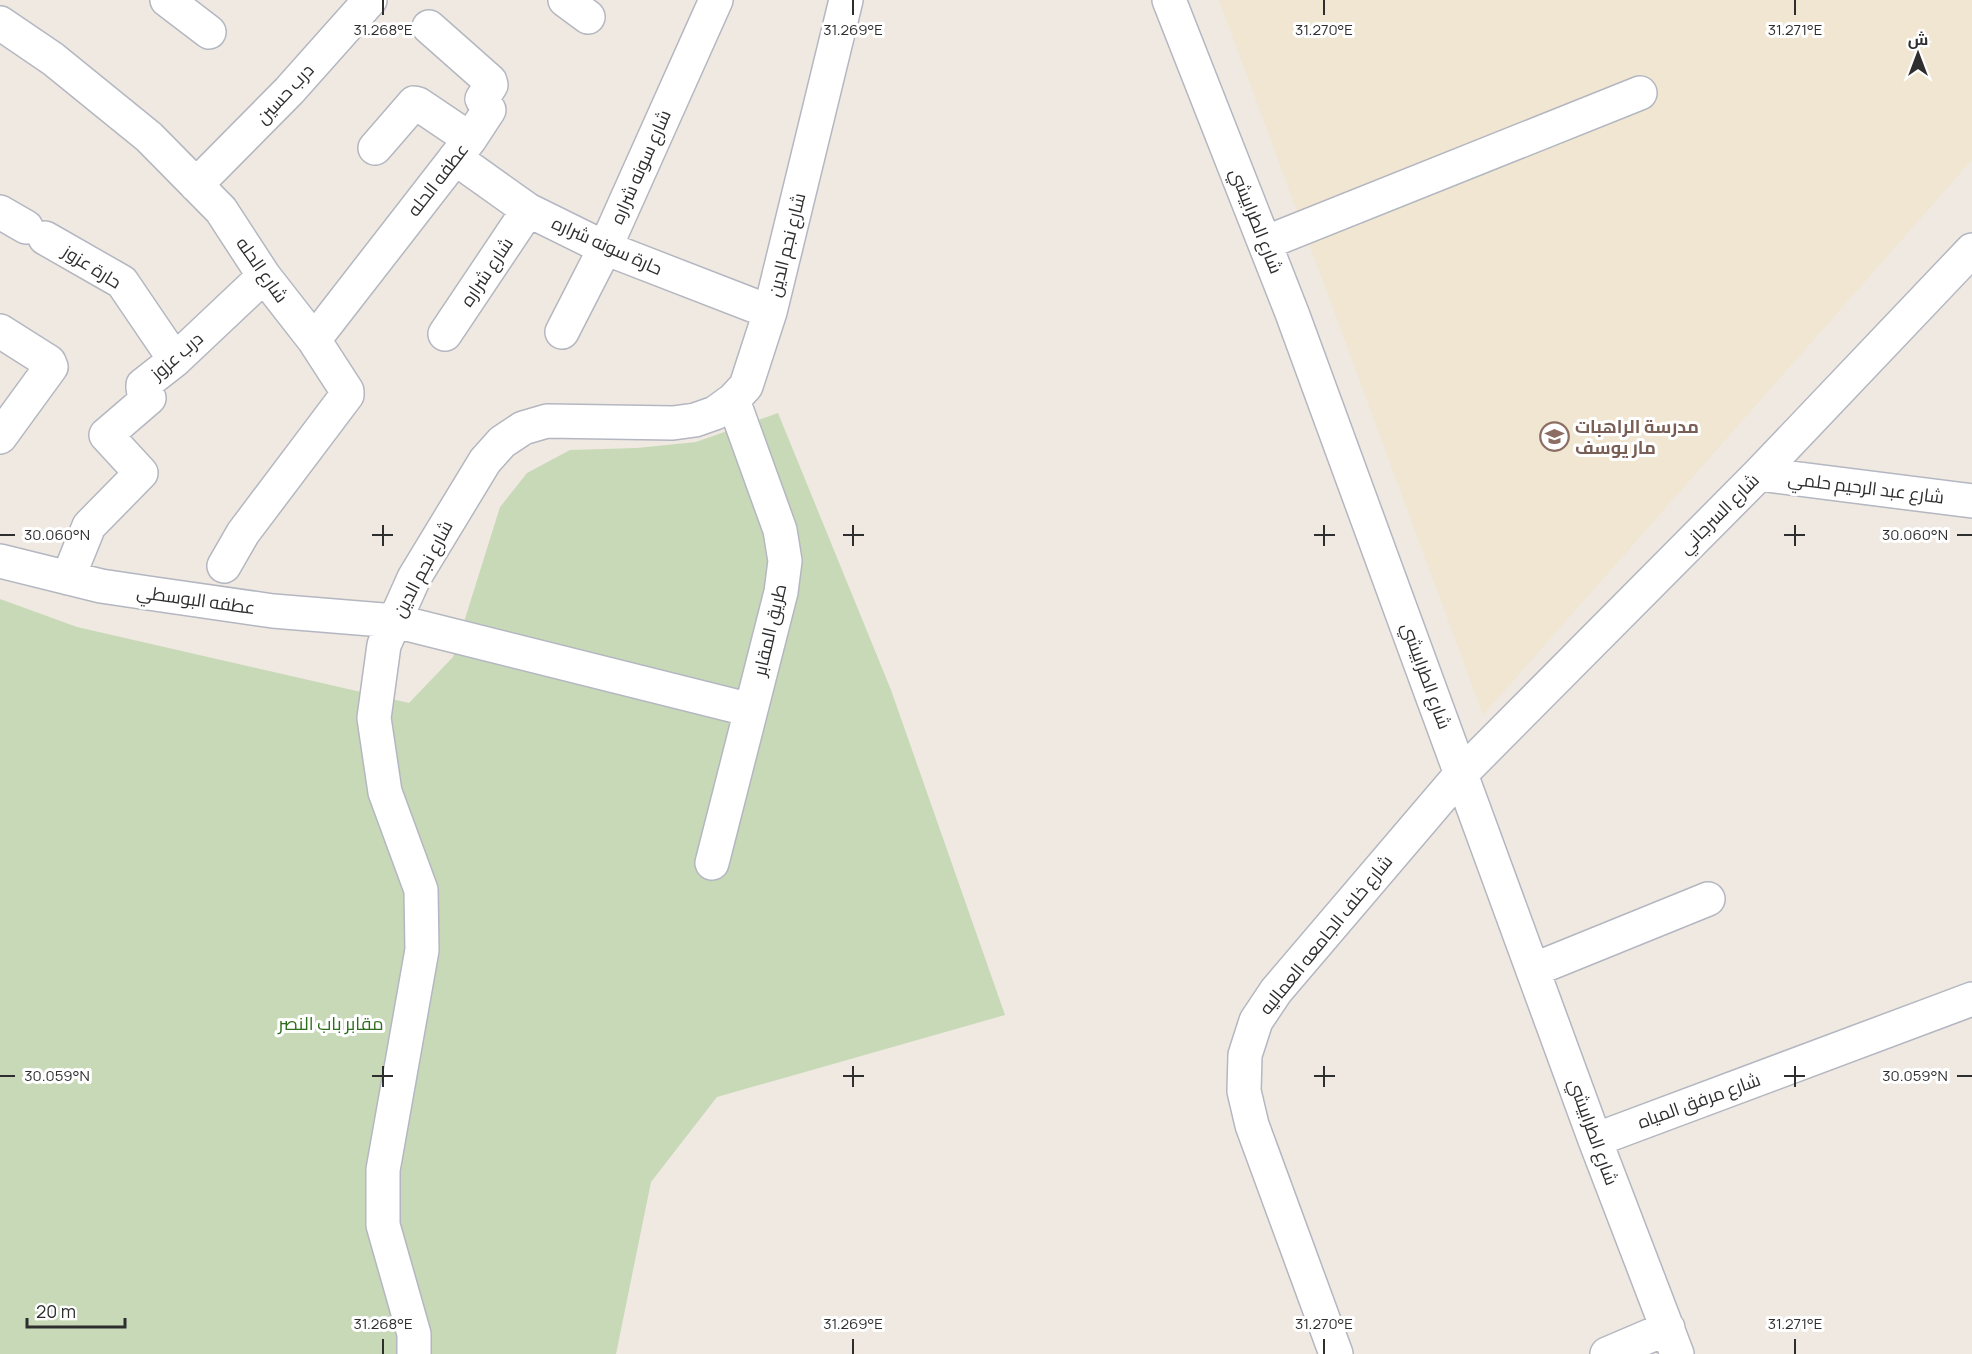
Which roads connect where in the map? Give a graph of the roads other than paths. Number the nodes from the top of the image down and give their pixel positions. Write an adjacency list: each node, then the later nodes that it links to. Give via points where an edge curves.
1 (166, 0): 8 (street)
2 (370, 0): 12 (street, درب حسين, via 289,91)
3 (716, 0): 16 (street, شارع سونه شراره)
4 (1169, 0): 15 (street, شارع الطرابيشي)
5 (843, 1): 19 (street, شارع نجم الدين)
6 (0, 23): 12 (street, شارع الحله, via 52,59 148,137)
7 (429, 27): 11 (street, عطفه الحله, via 491,83 482,99 489,110)
8 (209, 32)
9 (1640, 93): 15 (street)
10 (375, 148): 11 (street, حارة سونه شراره, via 414,103)
11 (462, 148): 13 (street, حارة سونه شراره); 23 (street, عطفه الحله)
12 (196, 185): 18 (street, شارع الحله, via 220,210)
13 (528, 210): 16 (street, حارة سونه شراره); 22 (street, شارع شراره)
14 (24, 226): 24 (street, حارة عزوز, via 122,282)
15 (1265, 243): 34 (street, شارع الطرابيشي)
16 (605, 248): 19 (street, حارة سونه شراره); 21 (street, شارع سونه شراره)
17 (1972, 250): 27 (street, شارع السرجاني)
18 (264, 276): 23 (street, شارع الحله); 24 (street, درب عزوز)
19 (770, 312): 25 (street, شارع نجم الدين, via 746,386)
20 (0, 331): 26 (street, via 51,367)
21 (562, 332)
22 (445, 334)
23 (314, 340): 30 (street, شارع الحله, via 348,393 243,533)
24 (175, 360): 31 (street, درب عزوز, via 143,385 148,398 106,435 141,473 89,526)
25 (733, 400): 32 (street, شارع نجم الدين, via 715,413 674,423 547,421 523,428 502,442 485,461 414,578); 33 (street, طريق المقابر, via 780,530 785,561)
26 (0, 437)
27 (1760, 474): 28 (street, شارع عبد الرحيم حلمي); 34 (street, شارع السرجاني)
28 (1972, 501)
29 (0, 561): 31 (street, عطفه البوسطي)
30 (224, 566)
31 (68, 578): 32 (street, عطفه البوسطي, via 273,611)
32 (395, 621): 33 (street, عطفه البوسطي); 41 (street, شارع نجم الدين, via 384,645 374,718 385,792 421,890 422,950 382,1170 383,1225 414,1334)
33 (751, 710): 35 (street, طريق المقابر)
34 (1461, 774): 37 (street, شارع الطرابيشي); 42 (street, شارع خلف الجامعه العماليه, via 1275,991 1256,1021 1245,1055 1244,1091 1252,1125)
35 (712, 863)
36 (1708, 899): 37 (street)
37 (1533, 970): 39 (street, شارع الطرابيشي)
38 (1972, 999): 39 (street, شارع مرفق المياه)
39 (1595, 1140): 40 (street, شارع الطرابيشي)
40 (1673, 1341): 43 (street)
41 (414, 1354)
42 (1336, 1354)
43 (1607, 1354)

